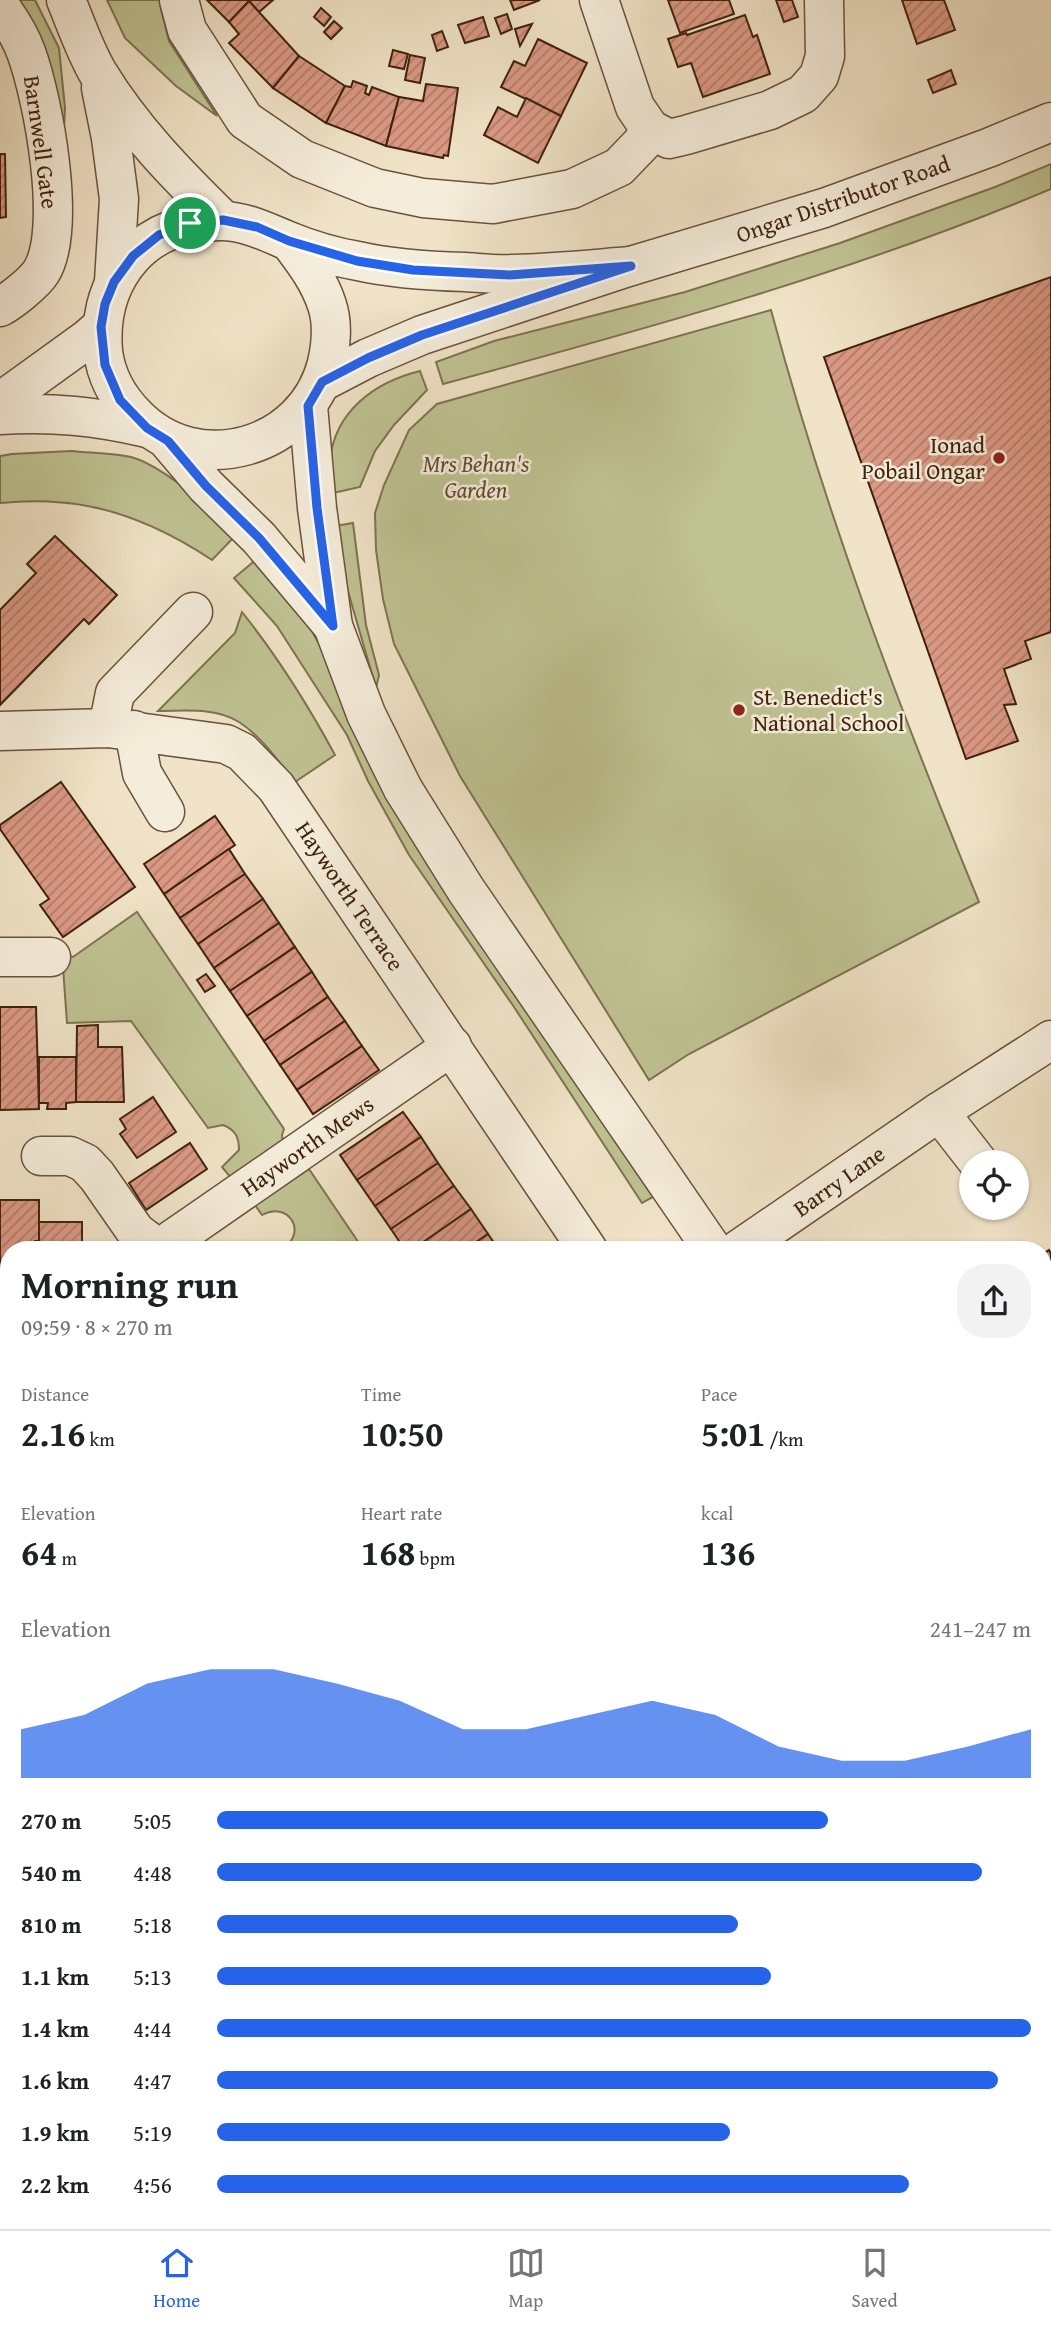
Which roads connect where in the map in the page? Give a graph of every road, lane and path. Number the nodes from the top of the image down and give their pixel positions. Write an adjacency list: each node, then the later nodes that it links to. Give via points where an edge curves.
1 (66, 0): 6 (street)
2 (179, 0): 8 (street, via 187,30 245,120 302,159 375,188 493,204 572,189 619,167)
3 (599, 0): 8 (street, via 635,107)
4 (824, 0): 8 (street, via 825,56 819,76 803,94 769,110 669,139)
5 (0, 6): 13 (street, Barnwell Gate, via 26,49 37,86 53,220 49,251 40,273)
6 (98, 72): 9 (street, via 142,135); 12 (street, via 119,199)
7 (1051, 122): 11 (street, Ongar Distributor Road, via 824,208)
8 (650, 129)
9 (223, 220): 10 (street, via 257,227); 12 (street, via 190,223 159,235 133,256)
10 (289, 241): 11 (street, Ongar Distributor Road, via 357,261 413,270 510,275); 15 (street, via 313,272 328,307 331,345)
11 (631, 266): 15 (street, Ongar Distributor Road, via 422,335 368,358)
12 (114, 282): 14 (street)
13 (0, 307)
14 (101, 327): 16 (street); 18 (street, via 105,365 120,400)
15 (315, 394): 18 (street, via 279,432 244,448 205,451); 20 (street, via 317,508)
16 (0, 402)
17 (0, 415): 18 (street, via 89,416)
18 (158, 434): 20 (street, via 259,538)
19 (193, 612): 21 (street, via 115,693)
20 (333, 626): 34 (street, via 366,714 403,789 474,901)
21 (121, 729): 22 (street, Hayworth Terrace); 23 (street); 27 (street, Hayworth Terrace, via 226,744 242,752 276,787)
22 (0, 732)
23 (165, 812)
24 (0, 957): 25 (street)
25 (51, 957)
26 (1049, 1041): 28 (street, Barry Lane)
27 (452, 1046): 32 (street, Hayworth Mews); 33 (street, Hayworth Terrace)
28 (939, 1112): 29 (street); 35 (street, Barry Lane)
29 (969, 1150)
30 (41, 1156): 31 (street, via 70,1156 85,1163 136,1232)
31 (149, 1241)
32 (172, 1241)
33 (582, 1241)
34 (707, 1241)
35 (751, 1241)

